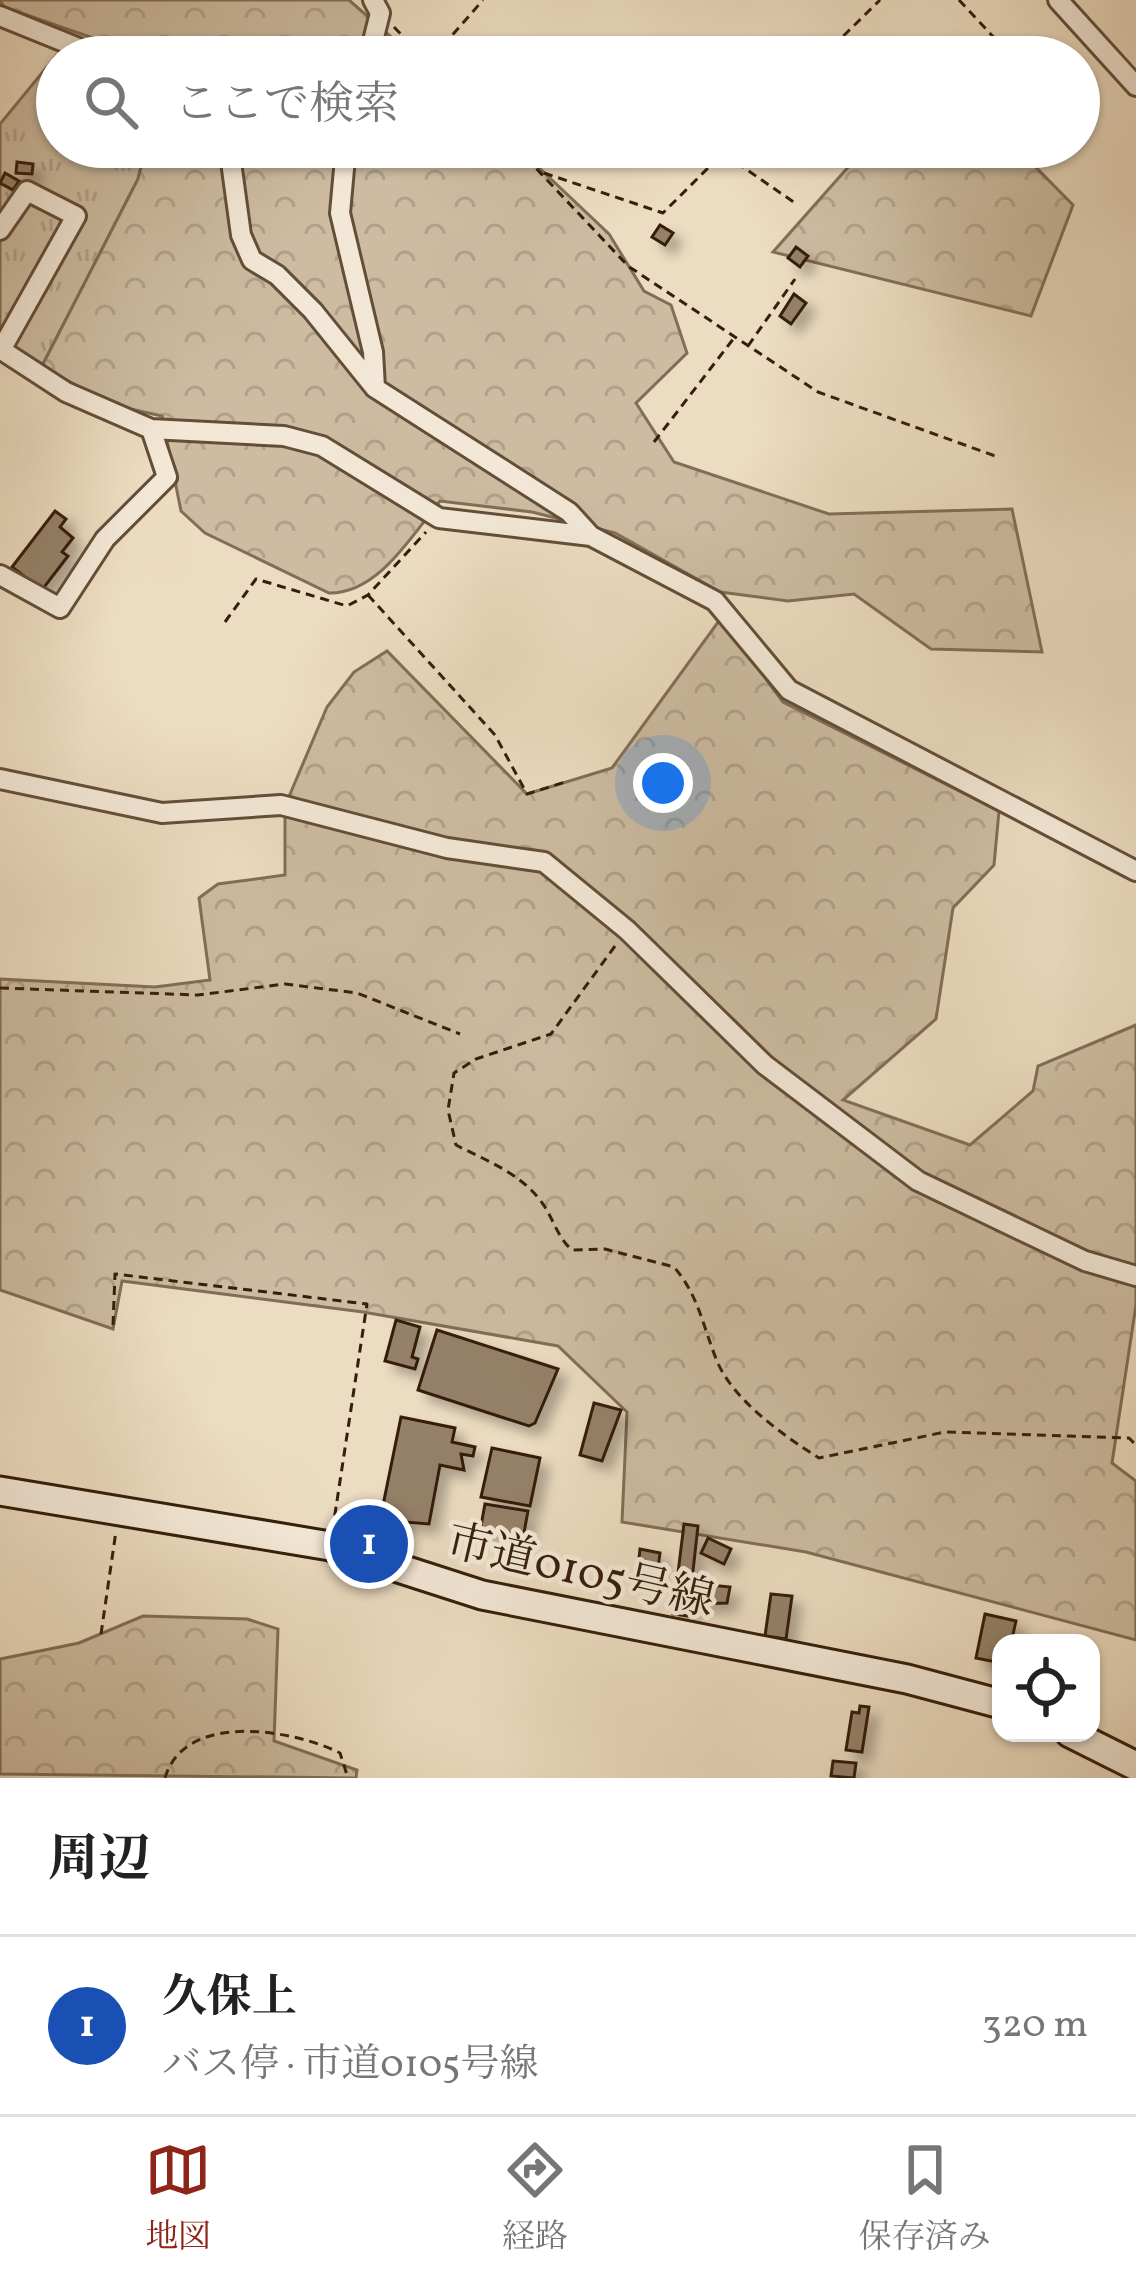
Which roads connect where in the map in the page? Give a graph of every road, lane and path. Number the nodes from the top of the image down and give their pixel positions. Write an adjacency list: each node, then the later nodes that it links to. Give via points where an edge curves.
1 (483, 0): 9 (path)
2 (880, 0): 10 (path)
3 (959, 0): 11 (path)
4 (1058, 0): 12 (street)
5 (376, 7): 8 (path)
6 (0, 16): 7 (street)
7 (49, 36)
8 (403, 36)
9 (451, 36)
10 (843, 36)
11 (992, 36)
12 (1091, 36)
13 (1100, 46): 14 (street)
14 (1136, 86)
15 (232, 168): 27 (street, via 252,260 313,311)
16 (344, 168): 27 (street, via 340,213)
17 (538, 168): 20 (path)
18 (708, 168): 20 (path, via 664,213)
19 (744, 168): 21 (path)
20 (543, 173): 24 (path, via 628,266)
21 (798, 206)
22 (0, 230): 26 (street, via 26,191 76,216)
23 (795, 279): 25 (path)
24 (735, 337): 25 (path); 29 (path)
25 (748, 346): 30 (path, via 818,392)
26 (1, 349): 28 (street, via 66,392)
27 (375, 388): 32 (street, via 569,512)
28 (151, 429): 31 (street, via 284,436 322,446); 33 (street, via 167,477 105,539 60,608)
29 (654, 442)
30 (998, 457)
31 (439, 518): 32 (street); 34 (path)
32 (591, 536): 38 (street, via 715,601 790,689)
33 (0, 574)
34 (368, 595): 35 (path, via 332,604 256,579); 37 (path, via 495,735 527,794)
35 (225, 622)
36 (0, 779): 39 (street, via 163,813 281,805 447,848 544,862)
37 (565, 782)
38 (1136, 871)
39 (627, 930): 42 (street, via 765,1066 918,1180 1085,1261); 44 (path, via 551,1034 454,1072 448,1110 456,1145 517,1176 572,1250 605,1249 674,1267 726,1375 819,1458 945,1432)
40 (0, 988): 41 (path, via 198,994 285,984 357,993)
41 (460, 1034)
42 (1136, 1276)
43 (112, 1324): 47 (path, via 115,1274 367,1304)
44 (1136, 1444)
45 (0, 1491): 46 (street, 市道0105号線)
46 (119, 1511): 47 (street, 市道0105号線); 48 (path)
47 (330, 1546): 49 (street, 市道0105号線, via 482,1595)
48 (101, 1634)
49 (992, 1702)
50 (1088, 1742): 51 (street)
51 (1136, 1766)
52 (165, 1778): 53 (path, via 194,1744 231,1730 322,1744 340,1754)
53 (348, 1778)

